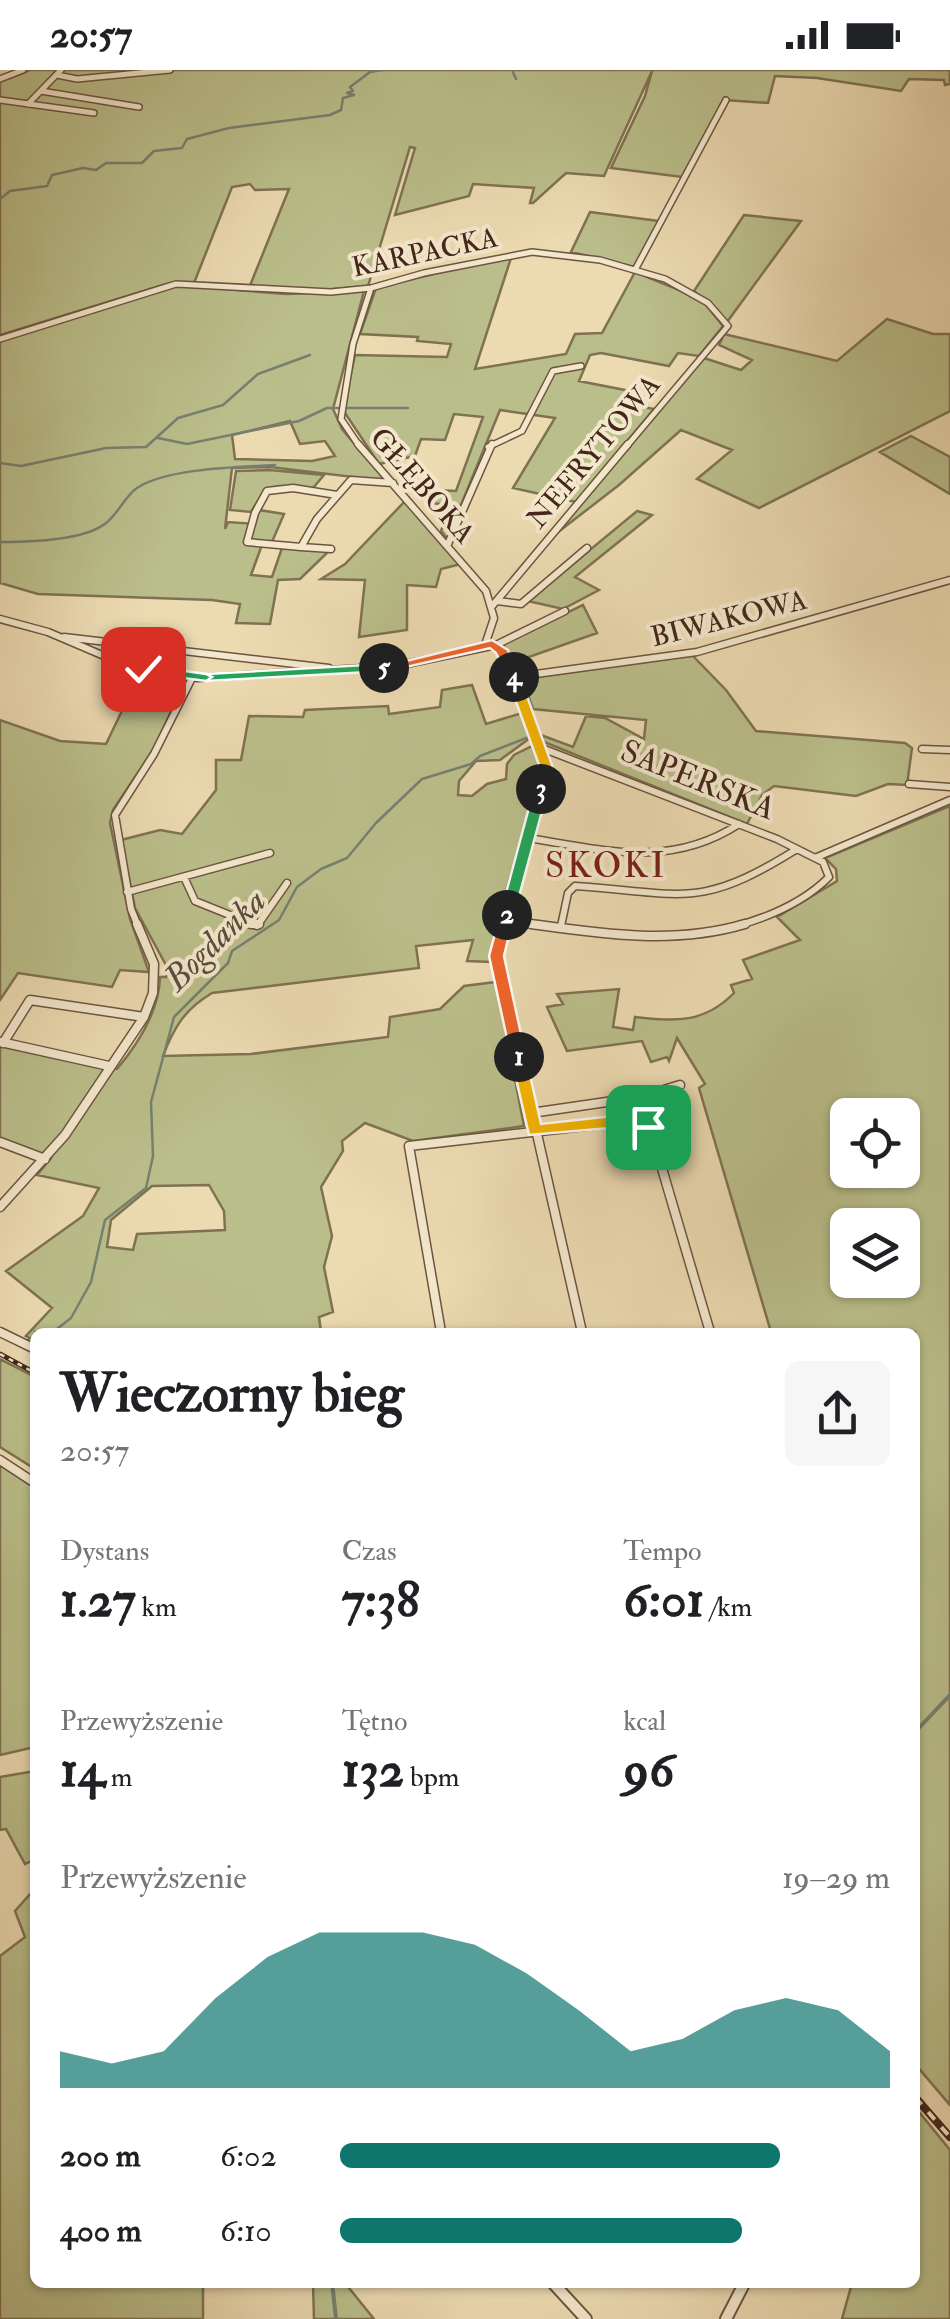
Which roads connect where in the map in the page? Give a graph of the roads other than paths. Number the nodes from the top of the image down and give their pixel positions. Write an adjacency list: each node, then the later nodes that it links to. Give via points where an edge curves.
1 (23, 70): 4 (street)
2 (170, 70): 3 (street, via 78,79)
3 (59, 72): 5 (street)
4 (0, 78)
5 (41, 91): 8 (street); 9 (street)
6 (0, 100): 8 (street)
7 (726, 100): 11 (street)
8 (28, 104): 10 (street)
9 (139, 107)
10 (94, 113)
11 (635, 270): 12 (street, KARPACKA, via 575,256 518,253); 13 (street, KARPACKA, via 692,292)
12 (370, 288): 14 (street, KARPACKA, via 309,293 176,284); 16 (street, GŁĘBOKA, via 341,419)
13 (728, 326): 23 (street, NEFRYTOWA)
14 (0, 338)
15 (582, 366): 18 (street, via 553,371 522,432 488,446)
16 (393, 483): 17 (street, via 351,480); 18 (street, GŁĘBOKA)
17 (337, 496): 19 (street); 19 (street, via 266,491 248,542)
18 (448, 544): 23 (street, GŁĘBOKA)
19 (301, 547): 21 (street)
20 (588, 548): 23 (street, via 521,604)
21 (332, 549)
22 (950, 580): 35 (street, BIWAKOWA, via 696,652)
23 (495, 603): 28 (street)
24 (565, 611): 29 (street)
25 (0, 619): 26 (street)
26 (54, 635): 27 (street); 30 (street)
27 (92, 640): 30 (street); 31 (street)
28 (485, 644): 29 (street); 32 (street, via 404,665)
29 (496, 645): 35 (street)
30 (83, 648): 34 (street, via 129,666)
31 (262, 660): 32 (street); 33 (street)
32 (319, 670): 33 (street)
33 (260, 675): 34 (street)
34 (192, 678): 49 (street, via 115,815)
35 (514, 678): 36 (street)
36 (539, 747): 42 (street, SAPERSKA); 43 (street, via 546,769)
37 (922, 749): 38 (street)
38 (950, 750)
39 (909, 784): 40 (street)
40 (950, 788)
41 (950, 800): 46 (street)
42 (739, 824): 43 (street, via 700,848 666,854); 44 (street, SAPERSKA)
43 (528, 838): 50 (street)
44 (797, 848): 46 (street, SAPERSKA); 51 (street, via 735,886 704,896 575,886)
45 (270, 853): 47 (street)
46 (815, 858): 51 (street, SAPERSKA, via 830,874 821,886 734,930 669,939)
47 (184, 877): 48 (street, via 198,902 257,926); 49 (street)
48 (287, 883)
49 (127, 892): 52 (street, via 155,971)
50 (506, 920): 51 (street); 56 (street, via 497,958)
51 (560, 928)
52 (144, 1017): 53 (street, via 30,1000); 54 (street)
53 (2, 1042): 54 (street)
54 (109, 1066): 59 (street)
55 (680, 1085): 56 (street)
56 (531, 1113): 57 (street)
57 (535, 1130): 61 (street, via 409,1146); 62 (street); 63 (street, via 622,1121 646,1125)
58 (0, 1142): 59 (street)
59 (44, 1159): 60 (street)
60 (0, 1208)
61 (441, 1328)
62 (581, 1328)
63 (709, 1328)
64 (0, 1332): 65 (street)
65 (30, 1347)
66 (0, 1460): 67 (street)
67 (30, 1480)
68 (558, 2288): 70 (street)
69 (742, 2288): 71 (street)
70 (586, 2319)
71 (726, 2319)

